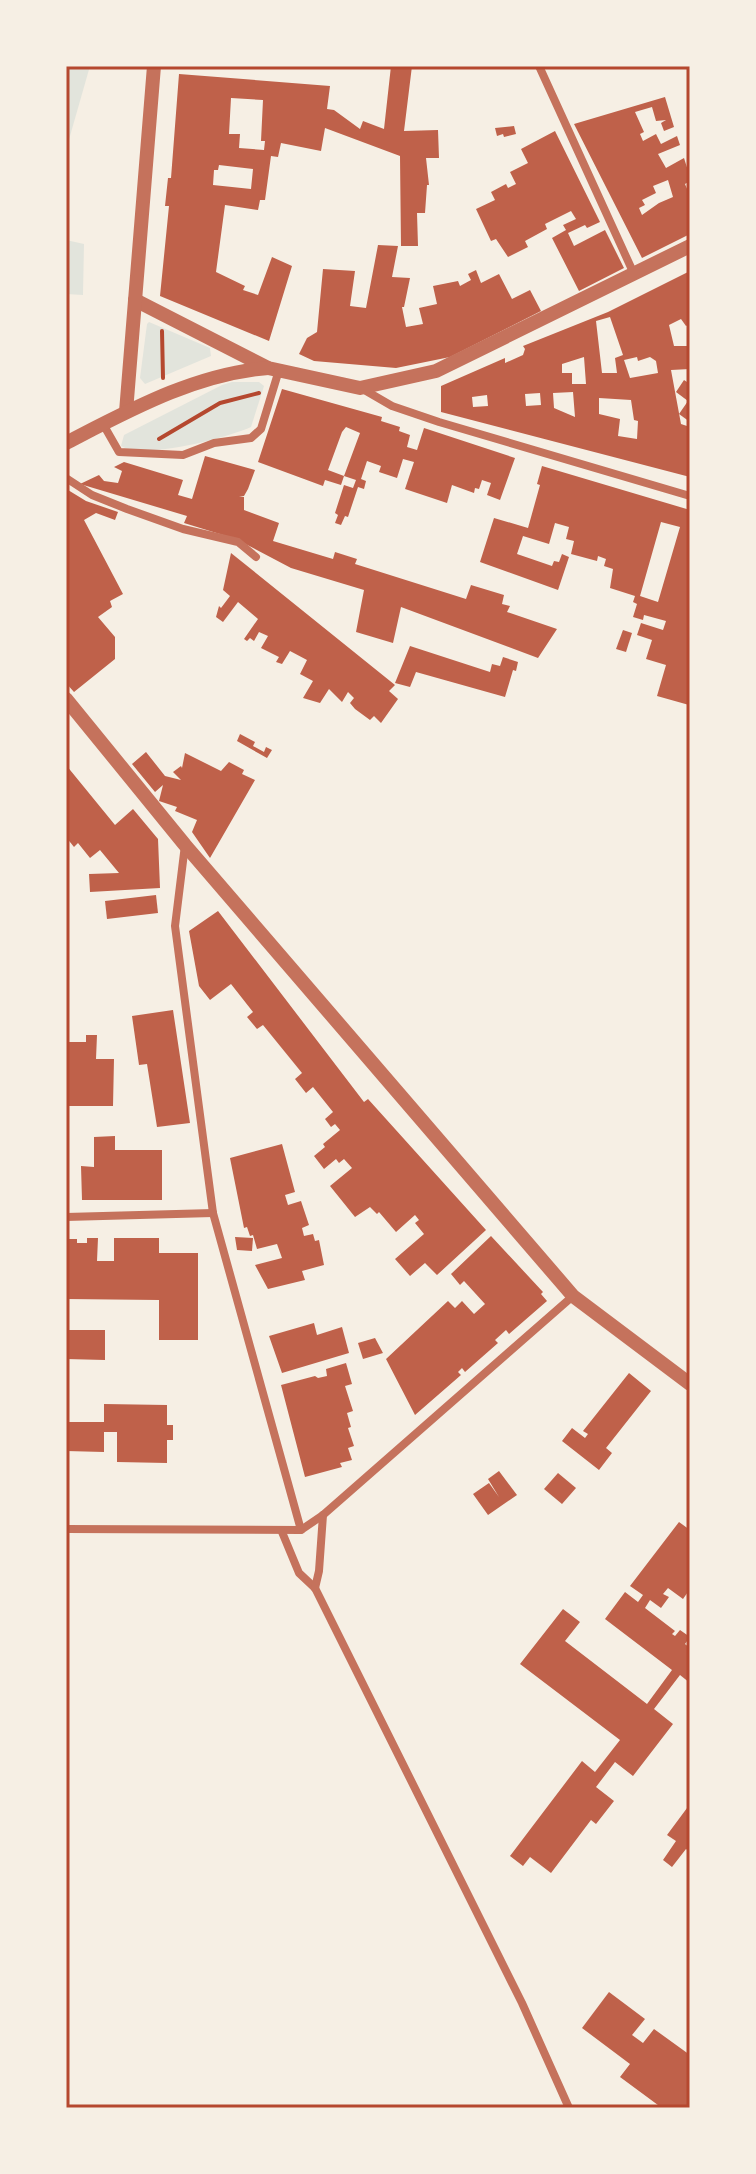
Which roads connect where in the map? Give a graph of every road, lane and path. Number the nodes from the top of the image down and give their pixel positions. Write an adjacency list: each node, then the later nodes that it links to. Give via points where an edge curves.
1 (154, 66): 5 (street)
2 (539, 66): 4 (street)
3 (690, 246): 4 (street)
4 (634, 274): 8 (street, via 436,371)
5 (135, 300): 6 (street); 11 (street)
6 (161, 313): 7 (street); 10 (path)
7 (274, 369): 8 (street); 9 (street); 10 (street, via 240,370)
8 (360, 388): 16 (street, via 439,422)
9 (273, 391): 14 (path, via 220,403); 14 (street, via 261,429 251,438 214,443 183,455)
10 (164, 396): 11 (street)
11 (126, 412): 12 (street)
12 (103, 424): 13 (street); 14 (street, via 119,452)
13 (66, 443)
14 (130, 451)
15 (66, 478): 17 (street, via 127,509 238,542)
16 (690, 496)
17 (256, 557)
18 (66, 699): 19 (street)
19 (185, 845): 20 (street, via 175,926); 22 (street)
20 (213, 1213): 21 (street); 26 (street)
21 (66, 1217)
22 (573, 1296): 23 (street); 24 (street)
23 (690, 1384)
24 (323, 1515): 26 (street); 28 (street)
25 (66, 1529): 27 (street)
26 (301, 1530): 27 (street)
27 (282, 1532): 28 (street, via 299,1573)
28 (315, 1588): 29 (street)
29 (569, 2108)

